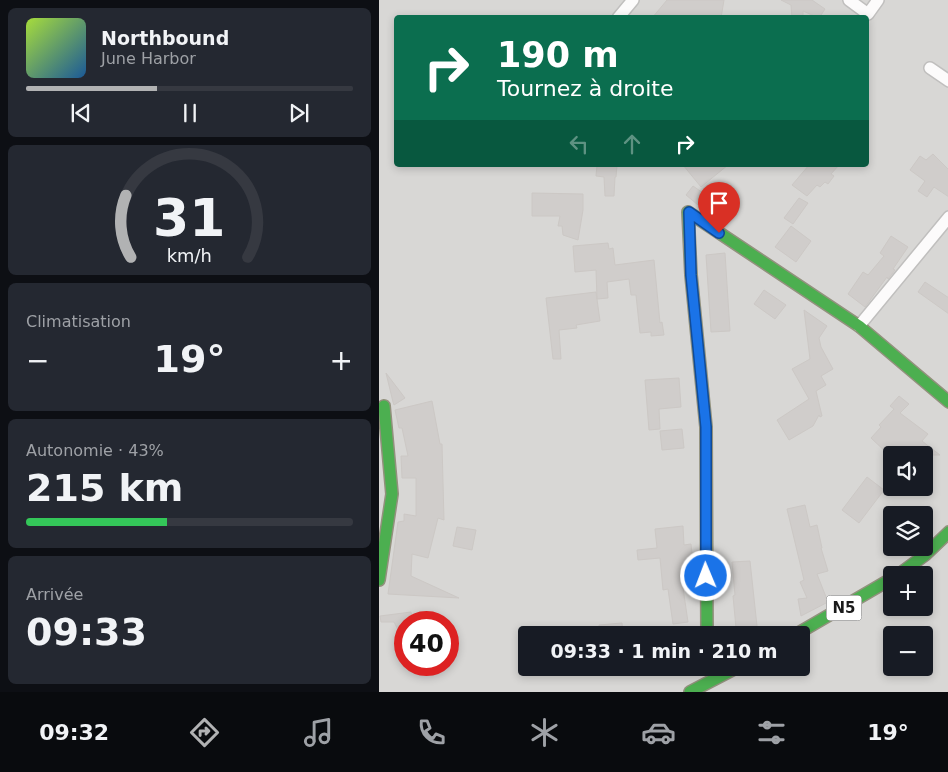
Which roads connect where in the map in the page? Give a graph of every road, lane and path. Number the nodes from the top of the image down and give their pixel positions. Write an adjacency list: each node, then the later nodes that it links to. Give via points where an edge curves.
1 (633, 0): 4 (street)
2 (849, 0): 3 (street, via 868,14)
3 (878, 0)
4 (620, 15)
5 (930, 68): 6 (street)
6 (948, 81)
7 (948, 217): 8 (street)
8 (859, 326): 9 (main road); 18 (main road, via 689,212 691,275 706,427)
9 (948, 402)
10 (384, 406): 15 (main road, via 392,494)
11 (948, 532): 12 (main road)
12 (934, 548): 13 (main road); 14 (main road)
13 (948, 552)
14 (912, 566)
15 (381, 568): 16 (main road)
16 (379, 580)
17 (883, 584): 19 (main road, N5)
18 (707, 626)
19 (810, 627)
20 (708, 676): 22 (street)
21 (720, 676): 22 (main road)
22 (708, 682): 23 (main road)
23 (690, 692)

